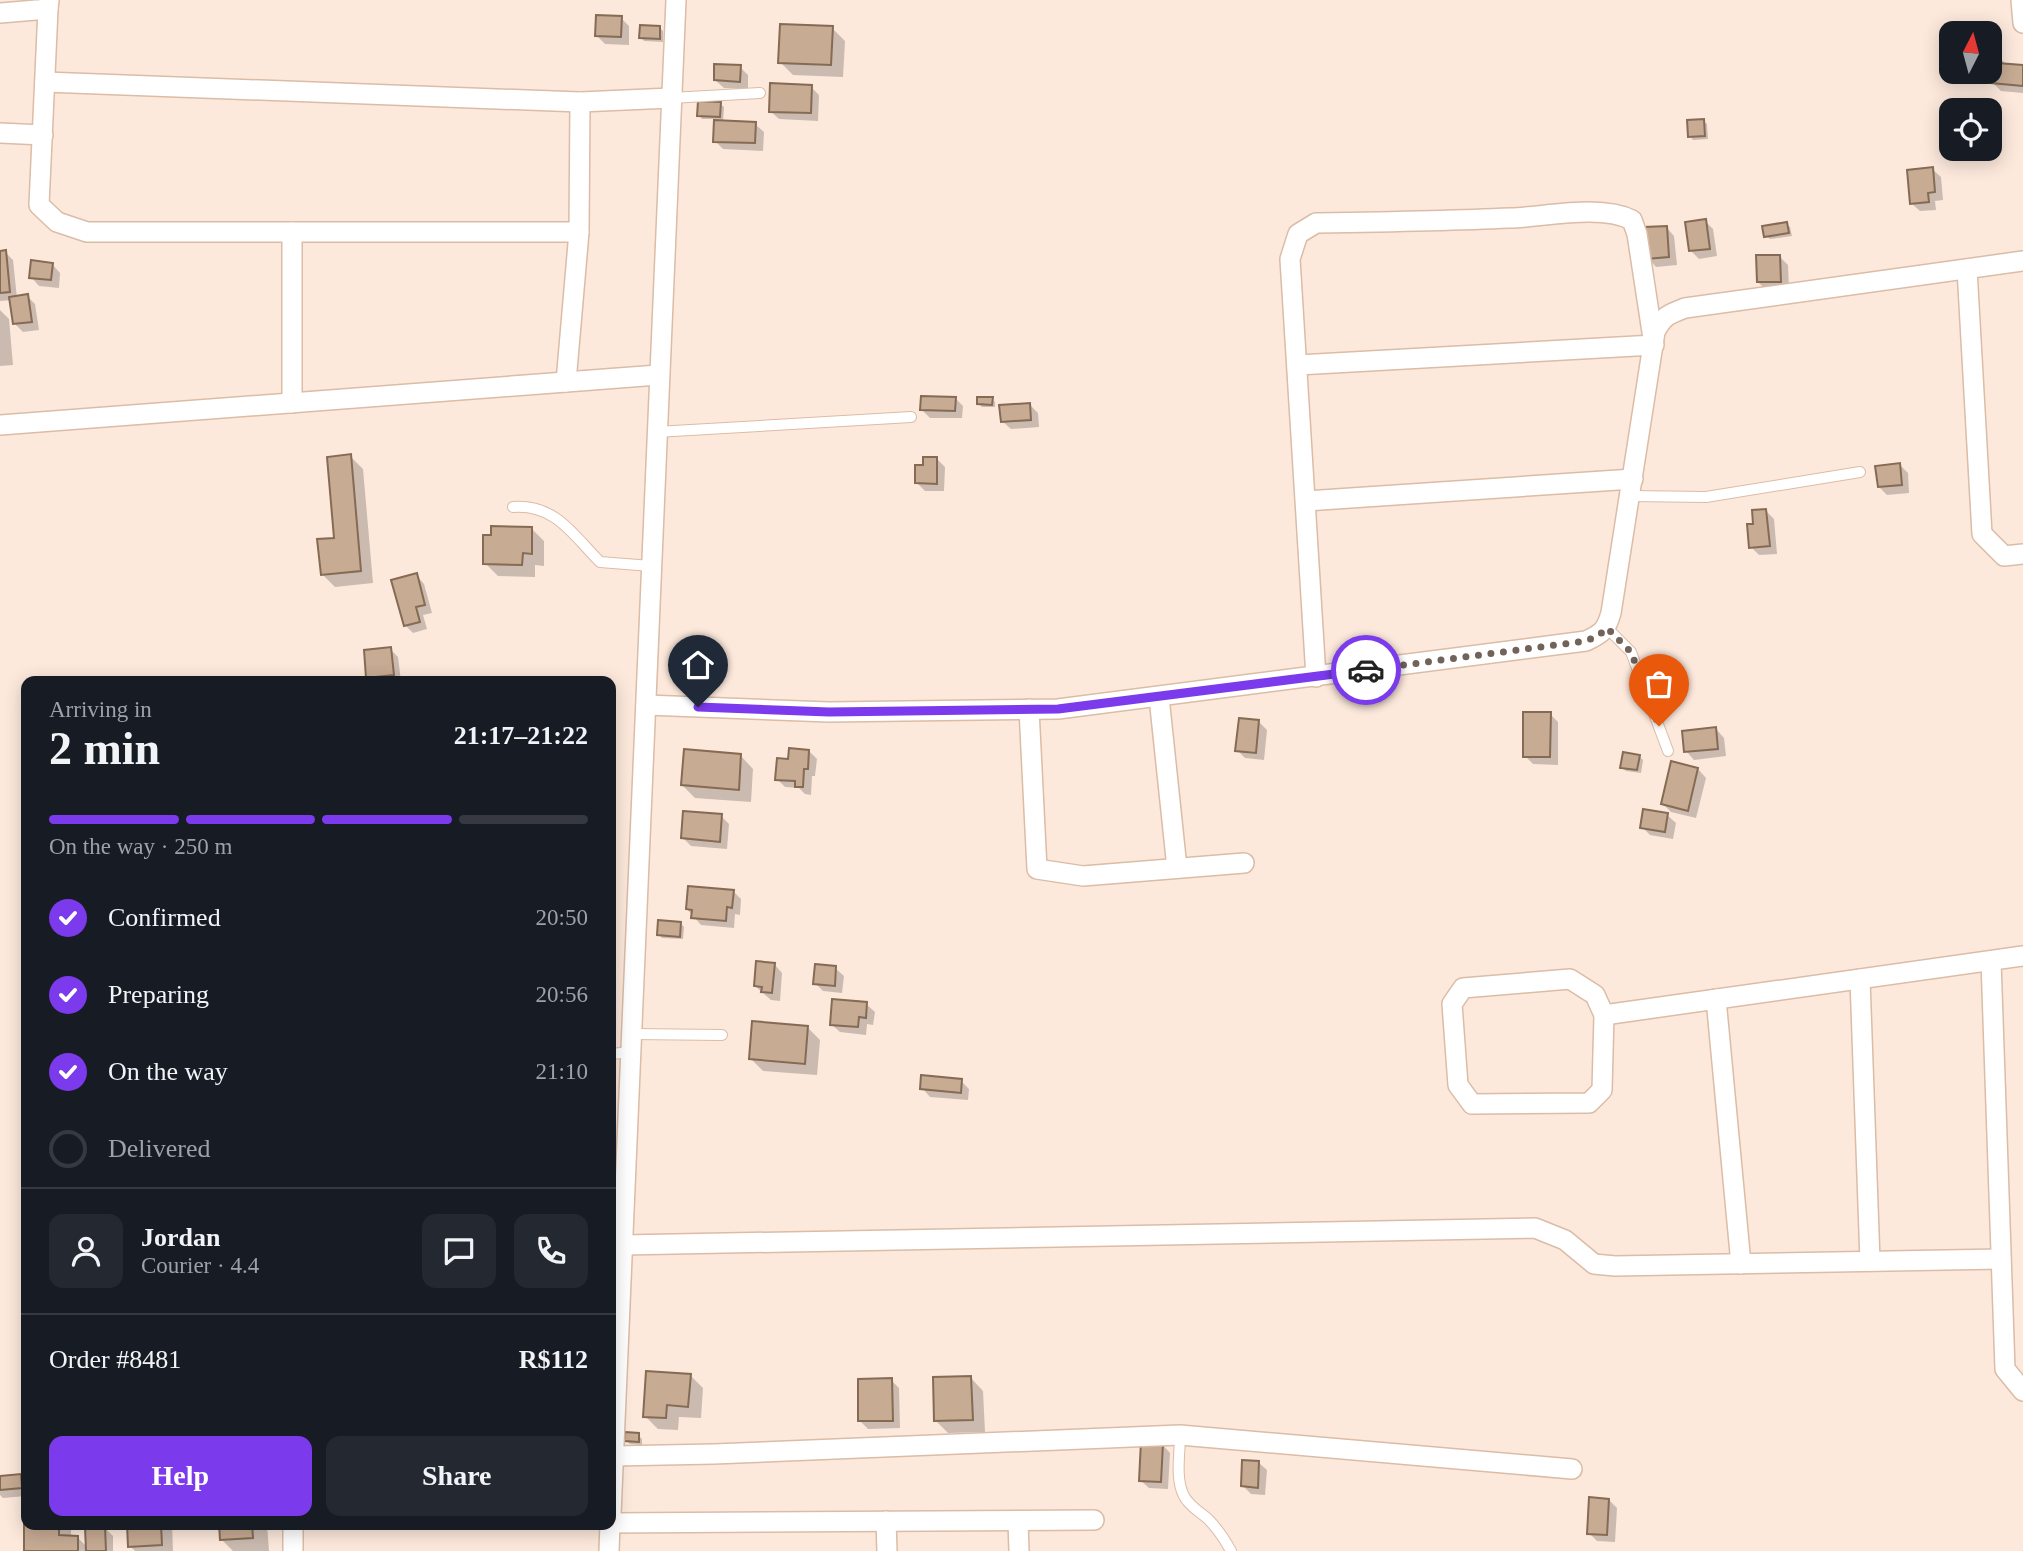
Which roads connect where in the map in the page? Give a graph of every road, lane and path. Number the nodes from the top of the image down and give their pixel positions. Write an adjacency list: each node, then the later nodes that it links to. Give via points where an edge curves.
1 (676, 0): 8 (street)
2 (2021, 0): 5 (street)
3 (49, 5): 4 (street); 6 (street)
4 (0, 13)
5 (2023, 23)
6 (45, 82): 9 (street); 11 (street)
7 (760, 93): 8 (lane)
8 (671, 98): 9 (street); 18 (street)
9 (580, 102): 13 (street)
10 (0, 133): 11 (street)
11 (43, 135): 12 (street, via 39,205 57,222 87,232)
12 (292, 232): 13 (street); 20 (street)
13 (579, 232): 19 (street)
14 (2023, 261): 15 (street)
15 (1966, 269): 16 (street, via 1685,308 1660,321); 28 (street, via 1982,534 2004,556)
16 (1654, 345): 17 (street); 17 (street, via 1637,234 1632,220 1620,214 1315,223 1297,234 1290,259); 25 (street)
17 (1298, 365): 26 (street)
18 (658, 374): 19 (street); 23 (street)
19 (566, 382): 20 (street)
20 (292, 402): 22 (street)
21 (911, 417): 23 (lane)
22 (0, 425)
23 (656, 432): 29 (street)
24 (1860, 472): 25 (lane, via 1706,497)
25 (1632, 487): 26 (street); 30 (street)
26 (1306, 501): 31 (street)
27 (513, 507): 29 (lane, via 527,506 551,514 600,562)
28 (2023, 554)
29 (651, 566): 33 (street)
30 (1607, 628): 31 (street, via 1586,641); 35 (lane, via 1631,652)
31 (1316, 677): 32 (street)
32 (1159, 697): 34 (street); 37 (street)
33 (646, 705): 34 (street, via 829,712); 44 (street)
34 (1029, 709): 37 (street, via 1037,869 1083,876)
35 (1668, 751)
36 (1244, 863): 37 (street)
37 (1177, 868)
38 (2023, 957): 39 (street)
39 (1991, 961): 40 (street); 47 (street)
40 (1860, 979): 41 (street); 48 (street)
41 (1716, 999): 42 (street); 49 (street)
42 (1604, 1015): 42 (street, via 1602,1090 1589,1103 1472,1104 1458,1085 1451,1004 1464,988 1570,979 1595,995)
43 (722, 1035): 44 (lane)
44 (632, 1043): 45 (lane); 46 (street)
45 (616, 1051)
46 (623, 1245): 49 (street, via 1535,1228 1565,1240 1594,1264); 51 (street)
47 (2001, 1259): 48 (street); 50 (street, via 2005,1369)
48 (1870, 1261): 49 (street)
49 (1741, 1264)
50 (2023, 1391)
51 (616, 1409)
52 (1180, 1436): 53 (street); 54 (street); 65 (lane, via 1182,1494)
53 (616, 1456)
54 (1572, 1469)
55 (1094, 1520): 57 (street)
56 (886, 1521): 57 (street); 58 (street); 63 (street)
57 (1018, 1521): 64 (street)
58 (616, 1524)
59 (293, 1530): 61 (street)
60 (610, 1530): 62 (street)
61 (293, 1551)
62 (609, 1551)
63 (887, 1551)
64 (1019, 1551)
65 (1231, 1551)

